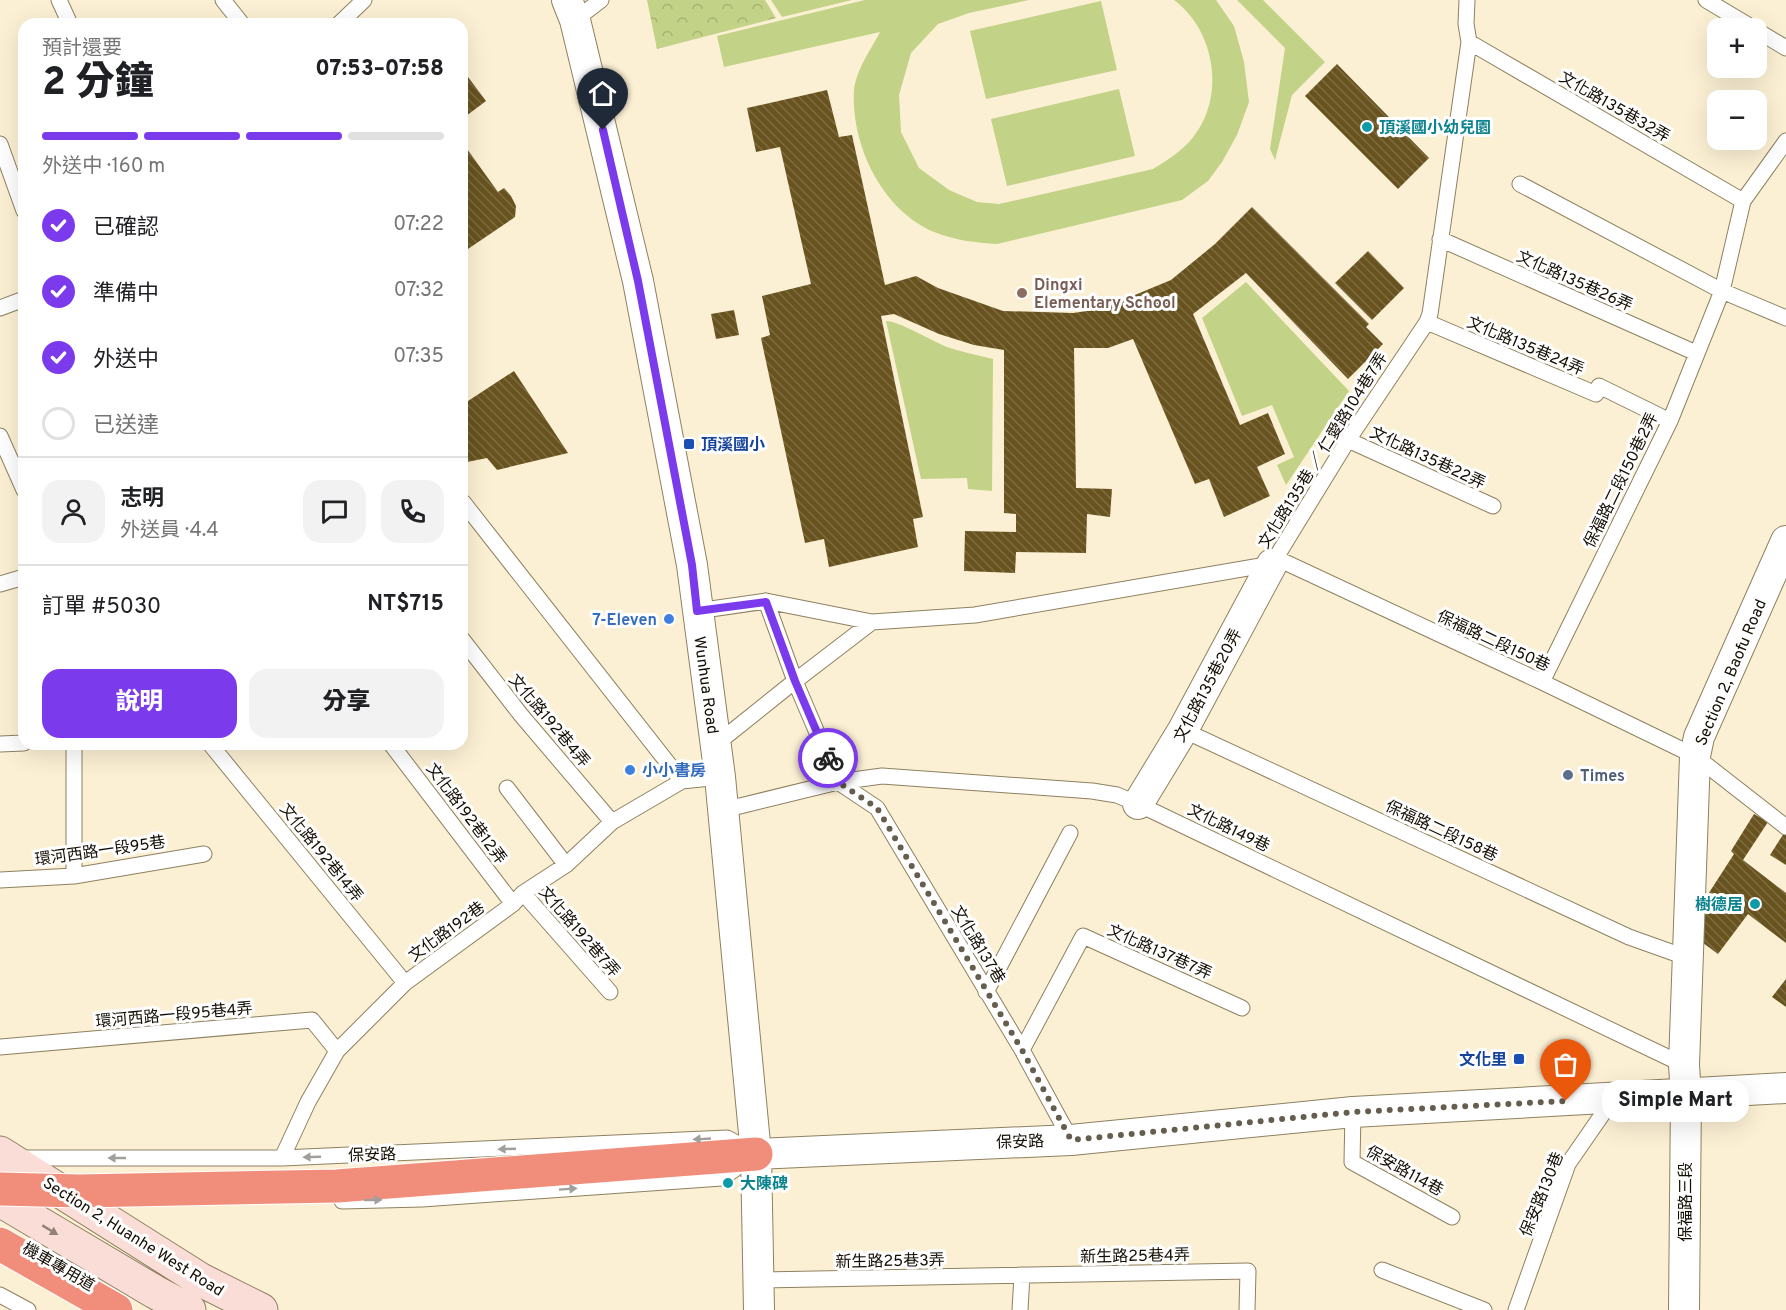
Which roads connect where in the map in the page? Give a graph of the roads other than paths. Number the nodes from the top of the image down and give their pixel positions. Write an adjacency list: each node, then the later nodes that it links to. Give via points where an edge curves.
1 (59, 0): 8 (lane)
2 (223, 0): 9 (lane)
3 (364, 0): 10 (lane)
4 (601, 0): 7 (lane)
5 (1706, 0): 11 (lane)
6 (1466, 1): 13 (lane, 文化路135巷 ／ 仁愛路104巷7弄)
7 (571, 10): 38 (street, Wunhua Road, via 638,281 692,565)
8 (67, 18)
9 (237, 18)
10 (345, 18)
11 (1736, 18)
12 (1767, 36): 14 (lane)
13 (1469, 42): 19 (lane, 文化路135巷32弄); 20 (lane, 文化路135巷 ／ 仁愛路104巷7弄)
14 (1786, 48)
15 (1786, 141): 19 (lane)
16 (0, 144): 18 (lane)
17 (1520, 184): 21 (lane)
18 (18, 194)
19 (1743, 201): 21 (lane, 保福路二段150巷2弄)
20 (1440, 239): 25 (lane, 文化路135巷 ／ 仁愛路104巷7弄); 26 (lane, 文化路135巷26弄)
21 (1722, 291): 24 (lane); 26 (lane, 保福路二段150巷2弄)
22 (18, 301): 23 (lane)
23 (0, 308)
24 (1786, 318)
25 (1427, 322): 27 (lane, 文化路135巷24弄, via 1596,394 1599,386); 29 (lane, 文化路135巷 ／ 仁愛路104巷7弄)
26 (1696, 353): 27 (lane, 保福路二段150巷2弄)
27 (1670, 421): 42 (lane, 保福路二段150巷2弄)
28 (0, 436): 30 (lane)
29 (1348, 440): 31 (lane, 文化路135巷22弄); 34 (lane, 文化路135巷 ／ 仁愛路104巷7弄)
30 (18, 473)
31 (1493, 506)
32 (468, 508): 52 (lane)
33 (1786, 542): 50 (street, Section 2, Baofu Road, via 1699,737)
34 (1274, 561): 39 (lane, 文化路135巷 ／ 仁愛路104巷7弄, via 975,615); 42 (lane, 保福路二段150巷); 43 (street, 文化路135巷20弄)
35 (18, 579): 36 (lane)
36 (0, 584)
37 (766, 602): 38 (lane, 文化路135巷 ／ 仁愛路104巷7弄); 39 (lane, 文化路135巷 ／ 仁愛路104巷7弄); 41 (lane)
38 (697, 611): 46 (street, Wunhua Road)
39 (872, 622): 41 (lane)
40 (468, 647): 57 (lane, 文化路192巷4弄)
41 (795, 681): 46 (lane); 53 (lane)
42 (1542, 682): 50 (lane, 保福路二段150巷)
43 (1183, 730): 55 (street, 文化路135巷20弄); 65 (lane, 保福路二段158巷, via 1629,937)
44 (18, 743): 45 (lane)
45 (0, 744)
46 (715, 745): 51 (street, Wunhua Road)
47 (74, 750): 62 (lane)
48 (215, 750): 66 (lane, 文化路192巷14弄)
49 (396, 750): 64 (lane, 文化路192巷12弄)
50 (1695, 756): 58 (lane, 保福路二段150巷); 65 (street, Section 2, Baofu Road)
51 (720, 777): 52 (lane, 文化路192巷); 56 (street, Wunhua Road)
52 (682, 781): 57 (lane, 文化路192巷)
53 (838, 782): 55 (lane, 文化路149巷, via 882,777 1092,791); 56 (lane, 文化路149巷); 68 (lane, 文化路137巷, via 877,808)
54 (507, 788): 61 (lane)
55 (1138, 804): 73 (lane, 文化路149巷)
56 (723, 808): 79 (street, Wunhua Road)
57 (612, 822): 61 (lane, 文化路192巷)
58 (1786, 827)
59 (1070, 833): 68 (lane)
60 (204, 854): 62 (lane, 環河西路一段95巷)
61 (566, 865): 64 (lane, 文化路192巷)
62 (74, 876): 63 (lane, 環河西路一段95巷)
63 (0, 880)
64 (518, 898): 66 (lane, 文化路192巷); 67 (lane, 文化路192巷7弄)
65 (1688, 958): 73 (street, Section 2, Baofu Road)
66 (405, 983): 72 (lane, 文化路192巷)
67 (610, 992)
68 (986, 992): 71 (lane, 文化路137巷)
69 (1242, 1008): 71 (lane, 文化路137巷7弄, via 1083,936)
70 (0, 1047): 72 (lane, 環河西路一段95巷4弄, via 312,1020)
71 (1022, 1050): 78 (lane, 文化路137巷)
72 (337, 1051): 80 (lane, 文化路192巷)
73 (1684, 1065): 75 (street, Section 2, Baofu Road)
74 (1786, 1088): 75 (street, 保安路)
75 (1686, 1095): 76 (street, 保安路); 104 (street, 保福路三段)
76 (1613, 1099): 77 (street, 保安路); 103 (lane, 保安路130巷, via 1568,1164)
77 (1353, 1112): 78 (street, 保安路); 87 (lane, 保安路114巷, via 1352,1162)
78 (1071, 1140): 79 (street, 保安路)
79 (756, 1154): 80 (lane, 保安路, one-way to 80, via 727,1138); 82 (highway, bridge, via 338,1186); 84 (lane, one-way to 79, via 422,1199 722,1178); 92 (street, Wunhua Road)
80 (282, 1158): 81 (lane, 保安路, one-way to 81)
81 (3, 1164): 86 (main road, Section 2, Huanhe West Road)
82 (0, 1189)
83 (0, 1199): 86 (lane); 97 (main road, Section 2, Huanhe West Road, one-way to 97)
84 (331, 1201)
85 (117, 1206): 86 (lane)
86 (84, 1207): 98 (main road, Section 2, Huanhe West Road, via 201,1280)
87 (1452, 1217)
88 (0, 1244): 96 (highway)
89 (0, 1253): 95 (lane, 機車專用道)
90 (1382, 1270): 102 (lane)
91 (1022, 1275): 92 (lane, 新生路25巷3弄); 100 (lane); 101 (lane, 新生路25巷4弄, via 1248,1271)
92 (758, 1280): 99 (street, Wunhua Road)
93 (0, 1295): 94 (lane)
94 (28, 1310)
95 (100, 1310)
96 (117, 1310)
97 (189, 1310)
98 (261, 1310)
99 (759, 1310)
100 (1020, 1310)
101 (1247, 1310)
102 (1484, 1310)
103 (1516, 1310)
104 (1684, 1310)

